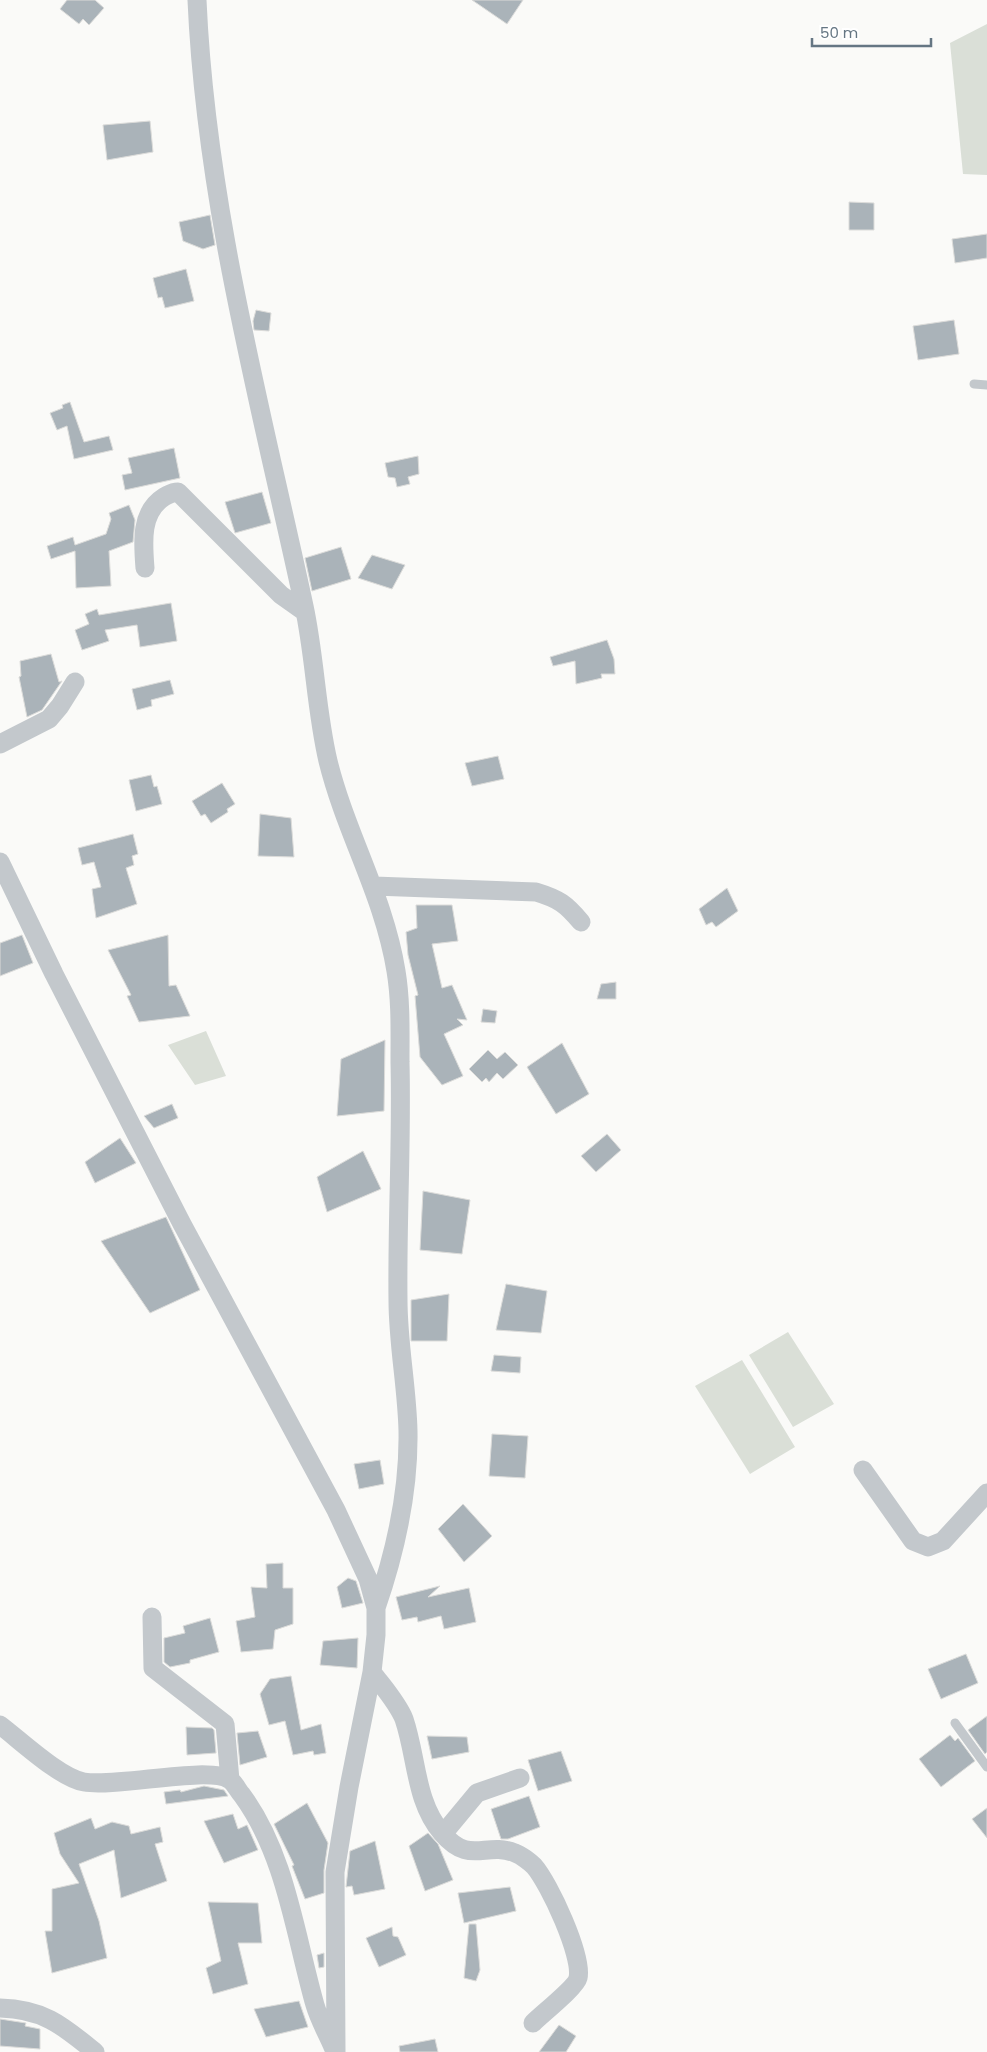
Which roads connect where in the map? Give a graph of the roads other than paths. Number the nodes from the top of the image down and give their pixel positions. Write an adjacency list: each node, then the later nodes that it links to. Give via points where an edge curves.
1 (197, 0): 5 (street, via 212,163 237,301)
2 (974, 384): 3 (lane)
3 (987, 385)
4 (145, 568): 5 (street, via 143,547 148,514 160,499 178,492 282,595)
5 (305, 612): 9 (street, via 328,757 353,840)
6 (75, 682): 7 (street, via 48,719)
7 (0, 744)
8 (0, 862): 13 (street, via 182,1224 336,1510 368,1579)
9 (374, 886): 10 (street, via 536,892 567,905); 13 (street, via 392,947 397,977 401,1159 398,1301 408,1435 394,1545)
10 (581, 922)
11 (863, 1470): 12 (street, via 913,1541 928,1548 943,1542)
12 (987, 1493)
13 (376, 1608): 15 (street)
14 (152, 1617): 20 (street, via 152,1668 225,1724)
15 (372, 1672): 21 (street, via 400,1710 424,1801); 25 (street, via 348,1787 335,1872)
16 (955, 1724): 18 (lane)
17 (0, 1725): 20 (street, via 51,1766 82,1782 114,1784 213,1774)
18 (987, 1767)
19 (520, 1778): 21 (street, via 477,1793)
20 (230, 1780): 25 (street, via 269,1842 316,2007)
21 (443, 1834): 23 (street, via 460,1850 516,1853 534,1866 562,1914 579,1976 575,1985)
22 (0, 2008): 24 (street, via 37,2012 56,2021)
23 (533, 2023)
24 (95, 2052)
25 (336, 2052)

